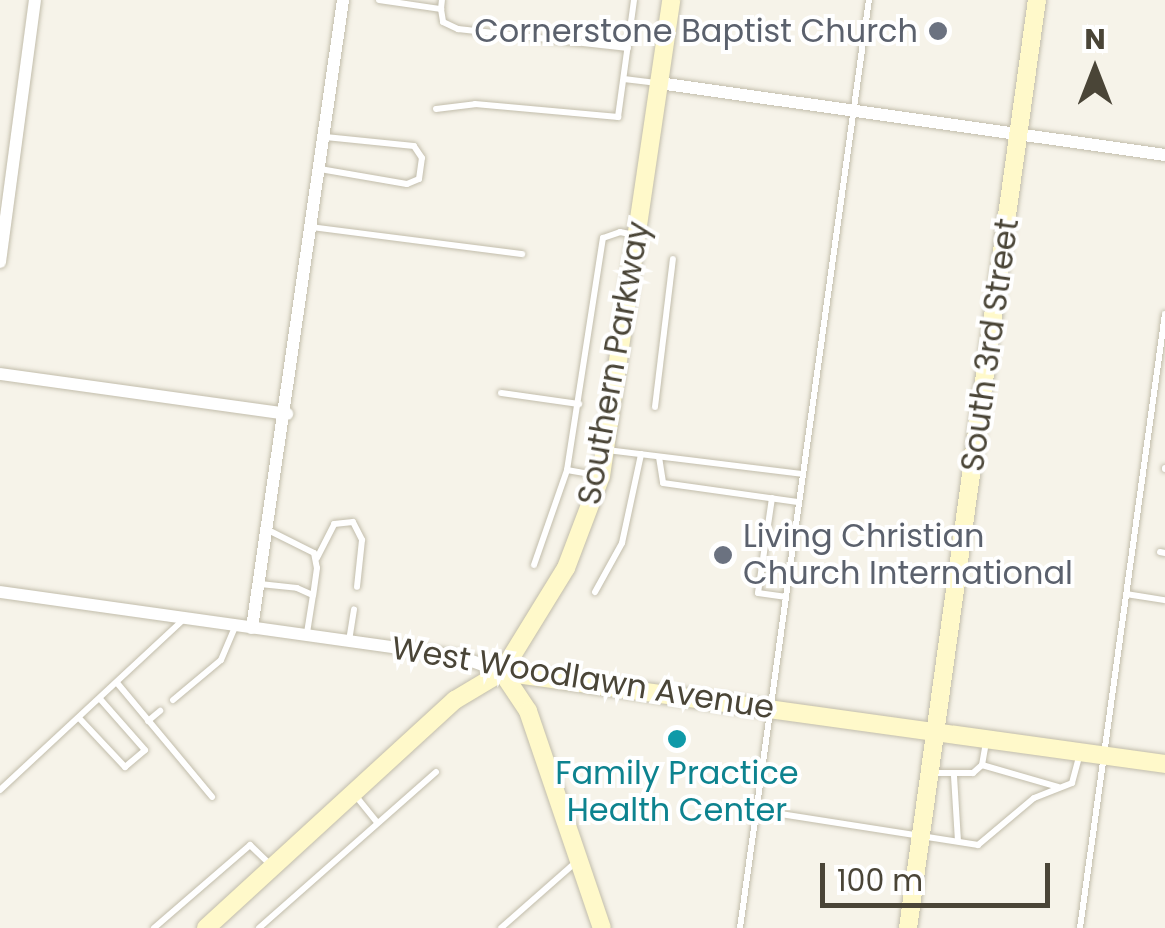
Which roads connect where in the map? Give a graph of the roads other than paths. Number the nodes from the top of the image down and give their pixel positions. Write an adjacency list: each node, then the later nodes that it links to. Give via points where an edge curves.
1 (35, 0): 22 (street)
2 (343, 0): 15 (street)
3 (379, 0): 8 (lane)
4 (670, 0): 11 (main road, Southern Parkway)
5 (869, 0): 13 (lane)
6 (1038, 0): 14 (main road, South 3rd Street)
7 (633, 1): 9 (lane)
8 (441, 4): 9 (lane, via 443,22 458,29)
9 (628, 48): 10 (lane)
10 (624, 79): 11 (lane); 12 (lane, via 620,110 611,120 475,104)
11 (659, 83): 13 (street); 19 (main road, Southern Parkway)
12 (436, 109)
13 (852, 110): 14 (street); 34 (lane)
14 (1020, 134): 16 (street); 63 (main road, South 3rd Street)
15 (324, 136): 17 (street); 17 (lane, via 414,146 422,158 418,179 407,184)
16 (1165, 155)
17 (320, 169): 18 (street)
18 (312, 227): 20 (lane); 29 (street)
19 (637, 235): 27 (lane, via 603,238); 30 (main road, Southern Parkway)
20 (522, 254)
21 (673, 259): 28 (lane)
22 (0, 262)
23 (1165, 314): 24 (lane)
24 (1162, 364): 45 (lane)
25 (0, 374): 29 (street)
26 (501, 393): 27 (lane)
27 (579, 404): 33 (lane)
28 (656, 407)
29 (286, 414): 38 (street)
30 (606, 450): 31 (lane); 35 (main road, Southern Parkway)
31 (641, 454): 32 (lane); 44 (lane, via 622,543)
32 (660, 456): 34 (lane); 36 (lane, via 663,483)
33 (567, 470): 35 (lane); 40 (lane)
34 (802, 474): 37 (lane)
35 (601, 476): 55 (main road, Southern Parkway, via 566,568)
36 (772, 498): 37 (lane); 47 (lane, via 758,593)
37 (798, 502): 47 (lane)
38 (270, 530): 39 (lane); 41 (street)
39 (317, 558): 42 (lane, via 328,531 347,520 359,527); 46 (lane)
40 (534, 566)
41 (260, 584): 46 (lane); 52 (street)
42 (356, 587)
43 (0, 592): 50 (street, West Woodlawn Avenue)
44 (596, 592)
45 (1126, 594): 48 (lane); 66 (lane)
46 (313, 595): 53 (lane)
47 (786, 597): 59 (lane)
48 (1165, 600)
49 (354, 608): 54 (lane)
50 (185, 618): 51 (street, West Woodlawn Avenue); 56 (lane)
51 (235, 625): 52 (street, West Woodlawn Avenue); 58 (lane, via 221,660)
52 (252, 628): 53 (street, West Woodlawn Avenue)
53 (307, 636): 54 (street, West Woodlawn Avenue)
54 (349, 642): 55 (street, West Woodlawn Avenue, via 458,656)
55 (502, 672): 59 (main road, West Woodlawn Avenue); 74 (main road, Southern Parkway, via 455,700); 80 (main road, via 528,711)
56 (118, 684): 57 (lane); 62 (lane)
57 (100, 700): 61 (lane); 61 (lane, via 146,750 125,767)
58 (173, 700)
59 (770, 707): 63 (main road, West Woodlawn Avenue); 76 (lane)
60 (160, 711): 62 (lane)
61 (80, 719): 73 (lane)
62 (148, 721): 75 (lane)
63 (936, 732): 64 (main road, West Woodlawn Avenue); 70 (main road, South 3rd Street)
64 (987, 739): 65 (main road, West Woodlawn Avenue); 68 (lane)
65 (1080, 752): 66 (main road, West Woodlawn Avenue); 72 (lane, via 1076,778)
66 (1104, 755): 67 (main road, West Woodlawn Avenue); 89 (lane)
67 (1165, 764)
68 (982, 765): 71 (lane); 72 (lane)
69 (436, 772): 77 (lane)
70 (930, 773): 71 (lane); 78 (main road, South 3rd Street)
71 (954, 776): 79 (lane)
72 (1059, 788): 79 (lane, via 1019,808 978,845)
73 (0, 790)
74 (354, 794): 77 (lane); 81 (main road, Southern Parkway)
75 (212, 797)
76 (755, 810): 78 (lane); 87 (lane)
77 (378, 822): 84 (lane)
78 (921, 834): 79 (lane); 88 (main road, South 3rd Street)
79 (958, 841)
80 (579, 860): 85 (lane); 86 (main road)
81 (273, 867): 82 (lane, via 250,845); 83 (main road, Southern Parkway)
82 (154, 928)
83 (206, 928)
84 (258, 928)
85 (500, 928)
86 (602, 928)
87 (740, 928)
88 (908, 928)
89 (1080, 928)

